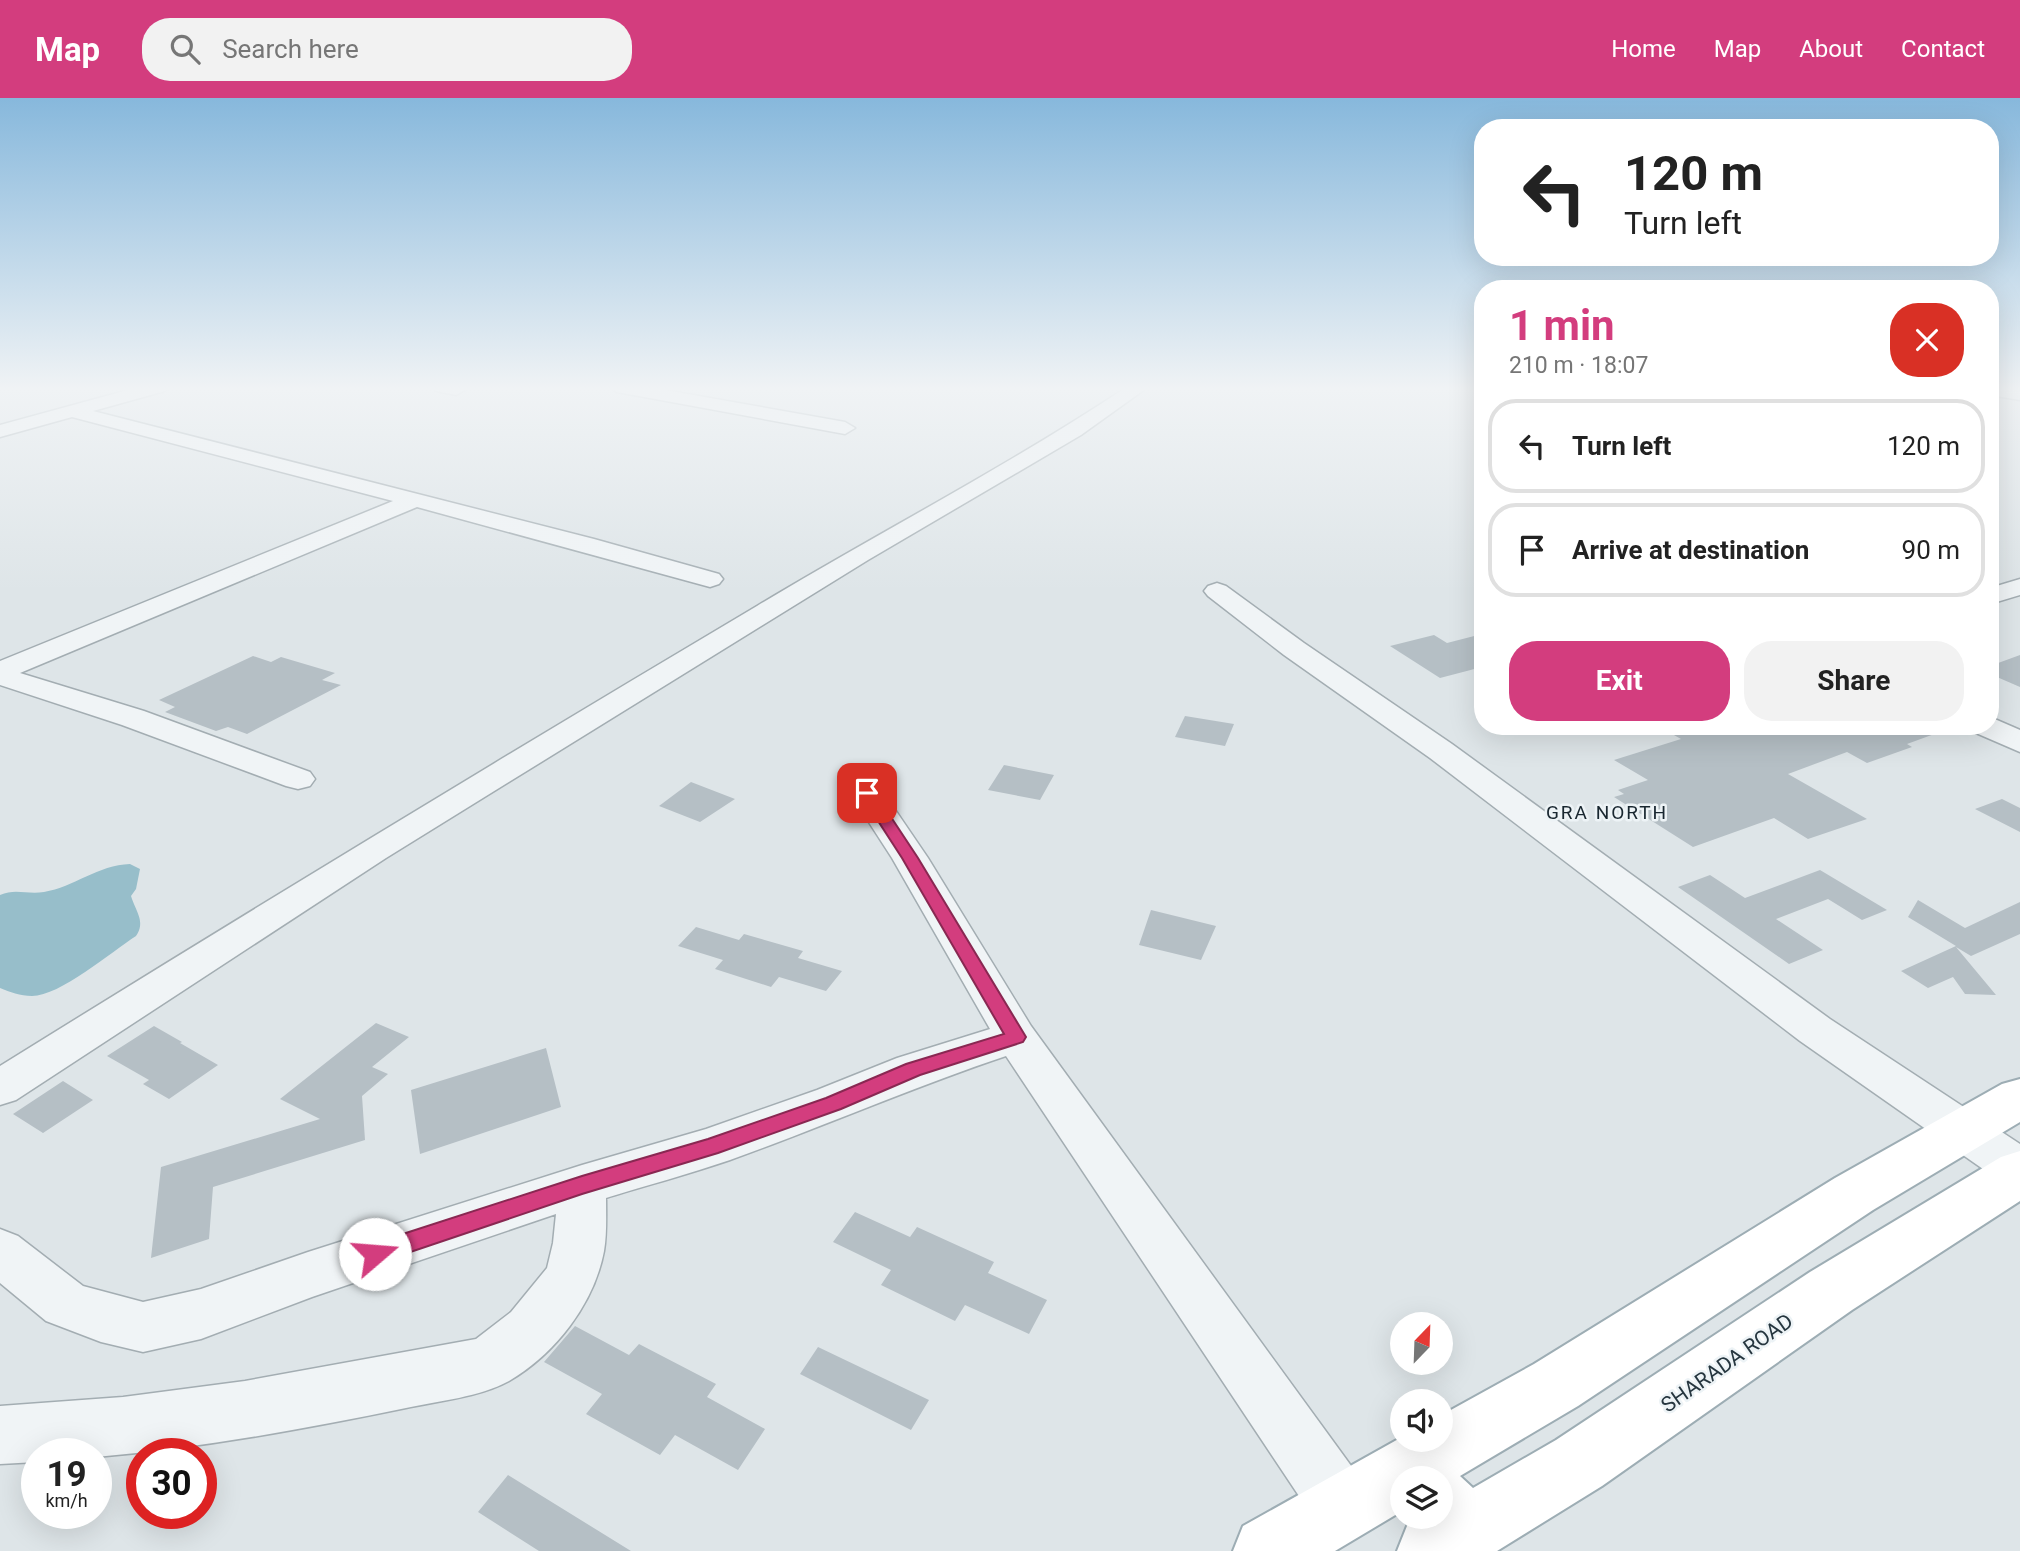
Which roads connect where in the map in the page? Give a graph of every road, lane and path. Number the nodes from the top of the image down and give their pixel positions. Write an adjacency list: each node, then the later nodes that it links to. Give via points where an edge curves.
1 (240, 455): 3 (street)
2 (1031, 455): 14 (street, via 373,850)
3 (415, 500): 4 (street); 8 (street)
4 (710, 579)
5 (2020, 587): 7 (street)
6 (1217, 591): 16 (street, via 1441,751 1815,1030)
7 (1999, 593)
8 (0, 673): 11 (street)
9 (1999, 732): 10 (street)
10 (2020, 742)
11 (298, 779)
12 (867, 793): 13 (street)
13 (1016, 1037): 18 (street, via 913,1070 710,1147); 24 (street)
14 (0, 1088)
15 (2020, 1098): 16 (main road)
16 (1966, 1131): 17 (street); 21 (main road, via 1854,1194 1556,1385)
17 (2020, 1171): 22 (main road, SHARADA ROAD, via 1831,1291 1579,1464)
18 (582, 1185): 19 (street, via 201,1314 143,1327 65,1304); 20 (street, via 578,1252 560,1295 509,1350 487,1363 164,1422)
19 (0, 1252)
20 (0, 1435)
21 (1453, 1487)
22 (1453, 1500)
23 (1390, 1506): 24 (main road)
24 (1343, 1507): 25 (main road)
25 (1268, 1551)

